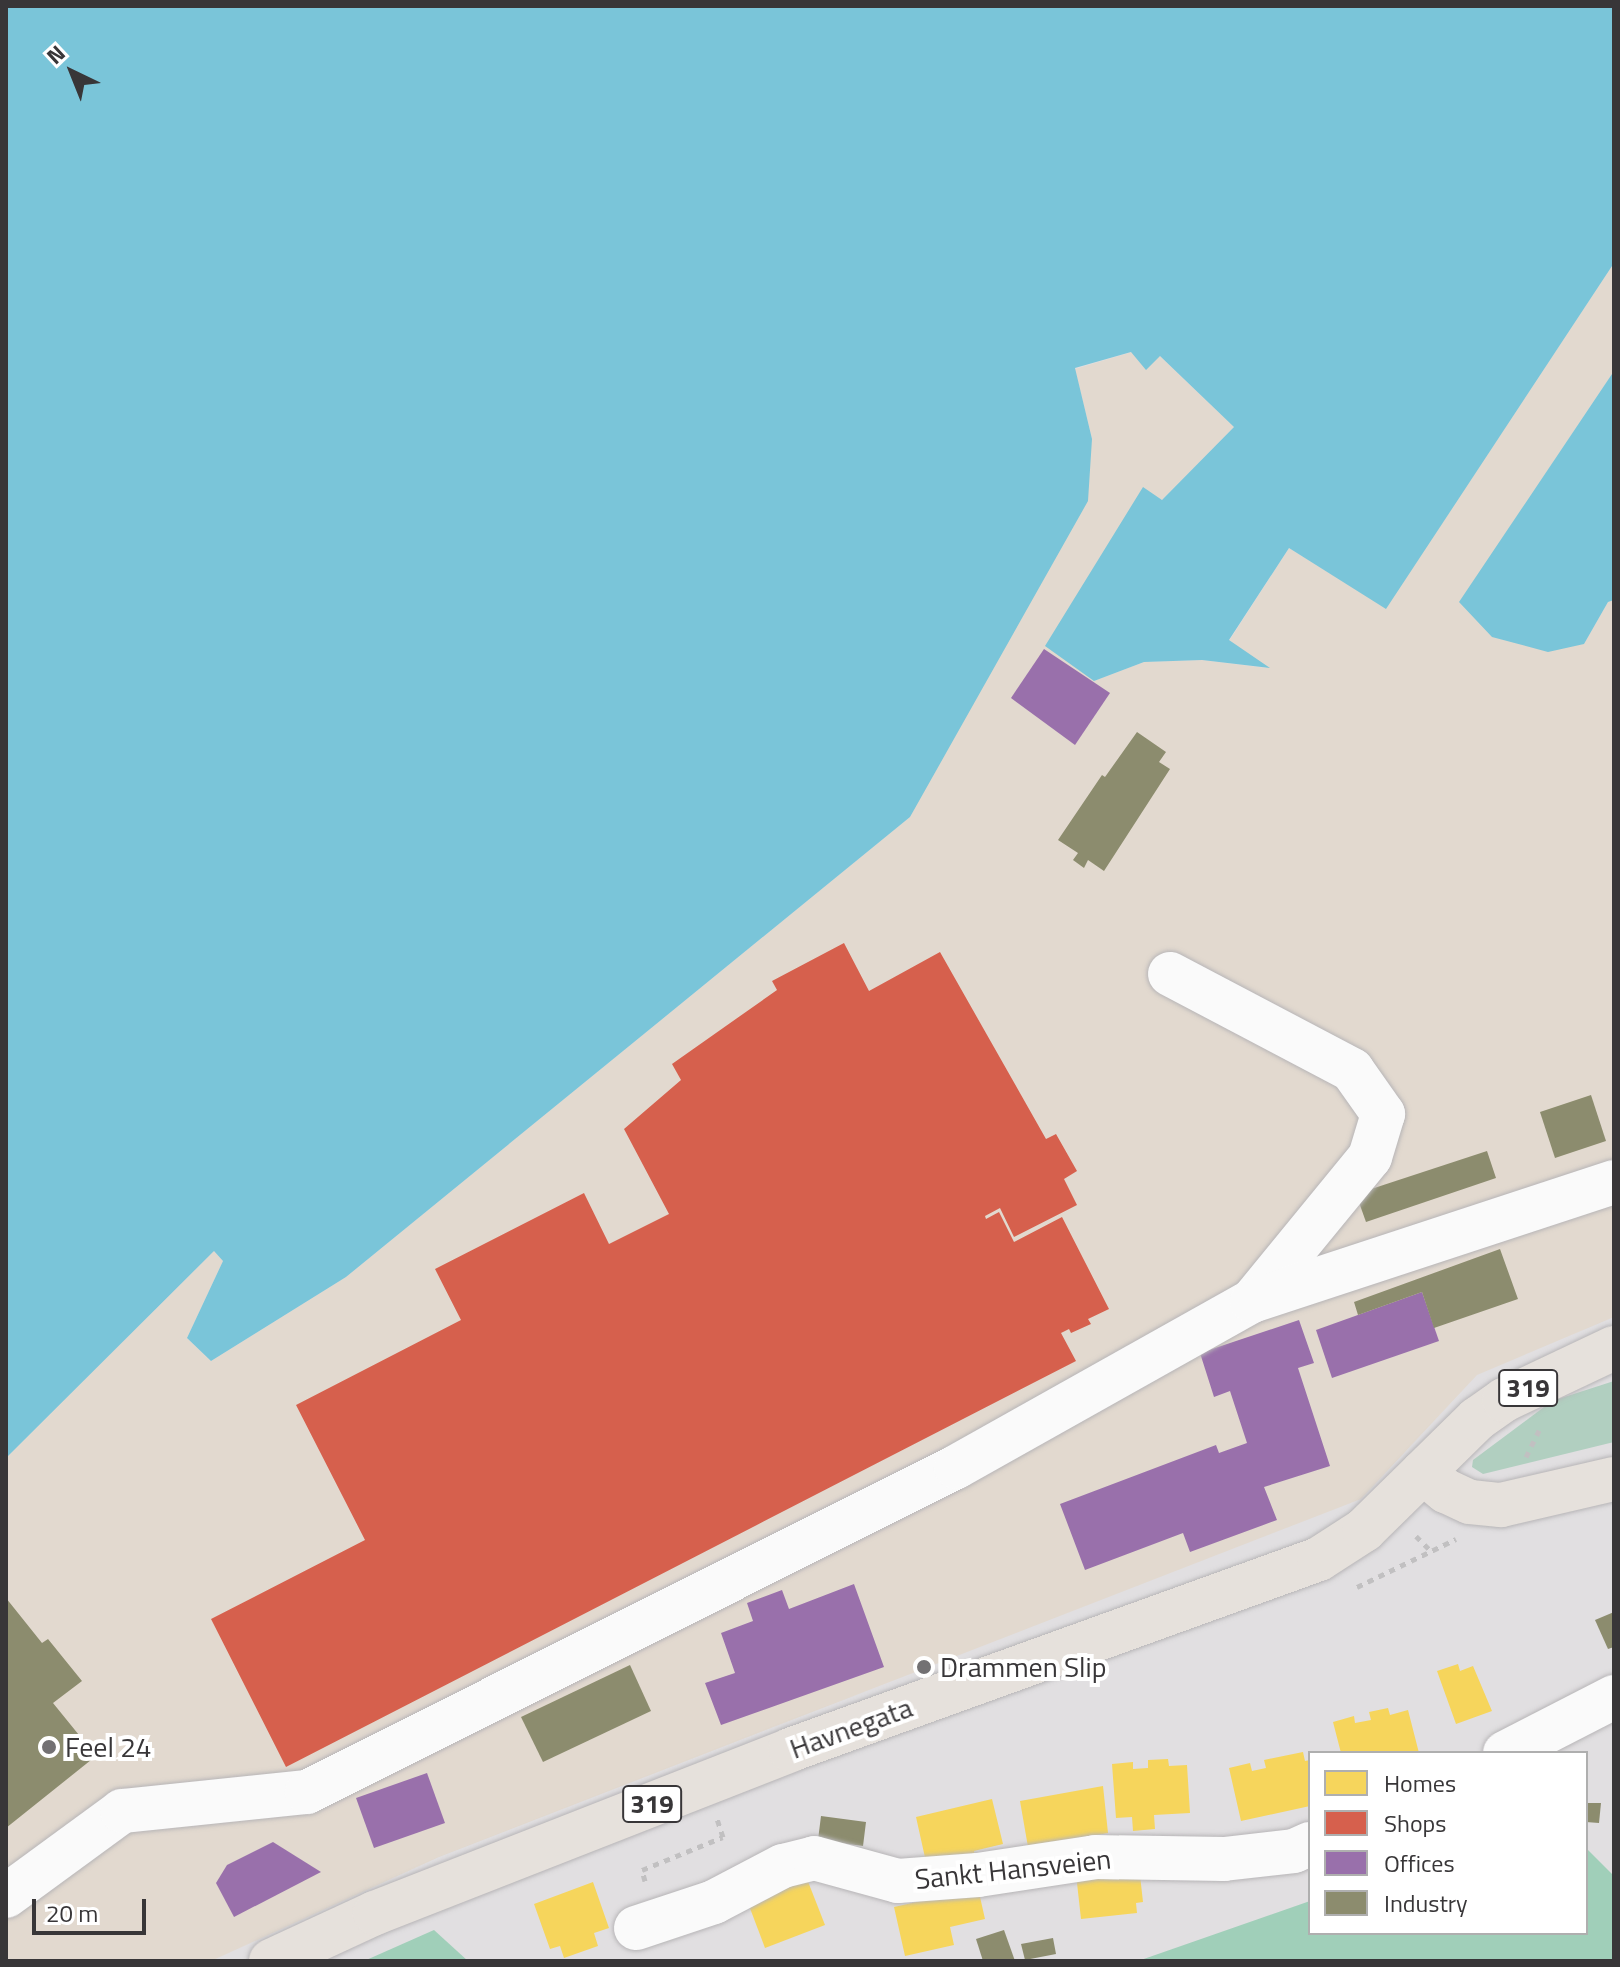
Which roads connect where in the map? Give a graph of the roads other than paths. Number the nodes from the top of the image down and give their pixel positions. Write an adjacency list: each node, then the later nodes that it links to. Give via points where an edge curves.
1 (1170, 974): 3 (street, via 1352,1070 1383,1114 1370,1157)
2 (1614, 1182): 3 (street)
3 (1252, 1301): 10 (street, via 956,1467 307,1792 122,1811)
4 (1614, 1348): 5 (main road, Havnegata / 319, via 1504,1400)
5 (1423, 1472): 6 (main road, via 1470,1502 1501,1505); 12 (main road, Havnegata / 319, via 1364,1530 1319,1559 790,1750 375,1913)
6 (1614, 1479)
7 (1614, 1697): 8 (street)
8 (1509, 1751)
9 (1308, 1845): 11 (street, Sankt Hansveien, via 1224,1859 1095,1857 898,1881 814,1858 783,1866 714,1902)
10 (6, 1896)
11 (636, 1928)
12 (271, 1961)

